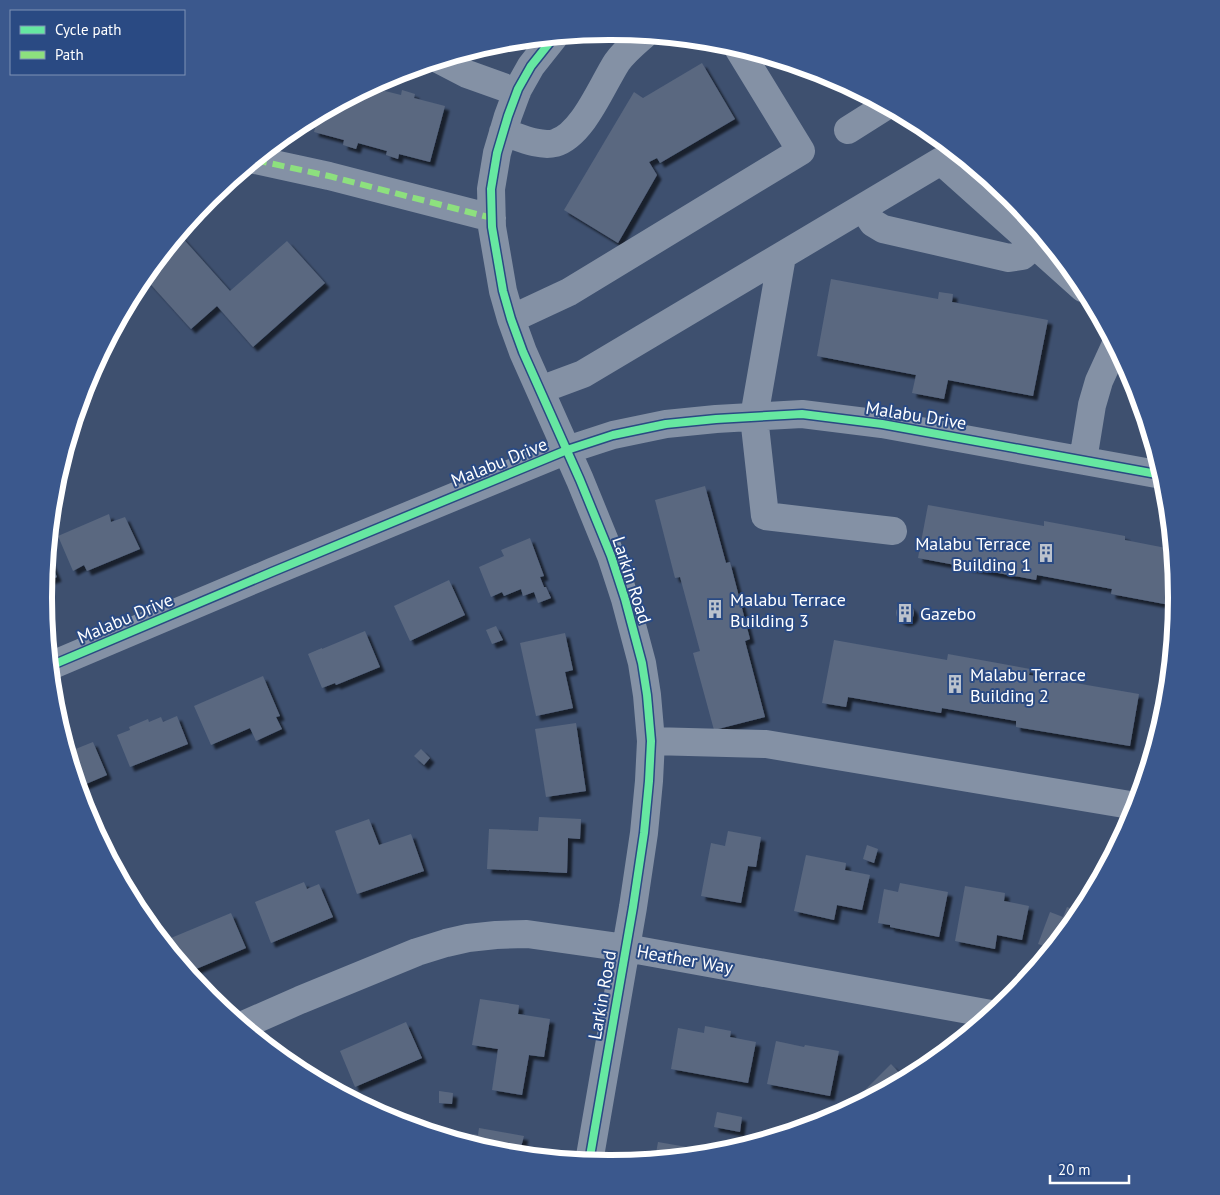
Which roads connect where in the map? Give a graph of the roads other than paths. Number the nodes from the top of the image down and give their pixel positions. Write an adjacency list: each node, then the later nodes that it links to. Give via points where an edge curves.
1 (638, 41): 8 (street, via 618,60 581,124 569,136 555,143 540,144)
2 (549, 44): 5 (street, Larkin Road, via 531,66)
3 (743, 57): 15 (street, via 801,151 569,292)
4 (448, 65): 5 (street)
5 (517, 92): 8 (street, Larkin Road)
6 (875, 107): 7 (street)
7 (848, 130)
8 (503, 132): 11 (street, Larkin Road, via 491,189)
9 (263, 162): 11 (street)
10 (864, 208): 12 (street, via 873,223 883,229 1009,258 1022,256); 12 (street, via 941,161); 13 (street)
11 (492, 218): 15 (street, Larkin Road, via 503,291)
12 (1035, 245): 14 (street)
13 (782, 256): 17 (street, via 583,374); 18 (street)
14 (1057, 264)
15 (511, 320): 17 (street, Larkin Road)
16 (1111, 354): 20 (street, via 1092,405)
17 (540, 390): 19 (street, Larkin Road)
18 (754, 417): 19 (street, Malabu Drive, via 666,424 613,435); 20 (street, Malabu Drive, via 802,414 882,424); 22 (street, via 766,516)
19 (567, 450): 23 (street, Malabu Drive); 24 (street, Larkin Road, via 611,556 625,599 645,679)
20 (1083, 460): 21 (street, Malabu Drive)
21 (1154, 473)
22 (893, 531)
23 (56, 663)
24 (651, 741): 25 (street, via 766,744); 26 (street, Larkin Road, via 644,833)
25 (1127, 805)
26 (626, 948): 27 (street, Heather Way); 28 (street, Heather Way, via 527,934 461,939 417,952); 29 (street, Larkin Road)
27 (983, 1012)
28 (249, 1022)
29 (590, 1154)

